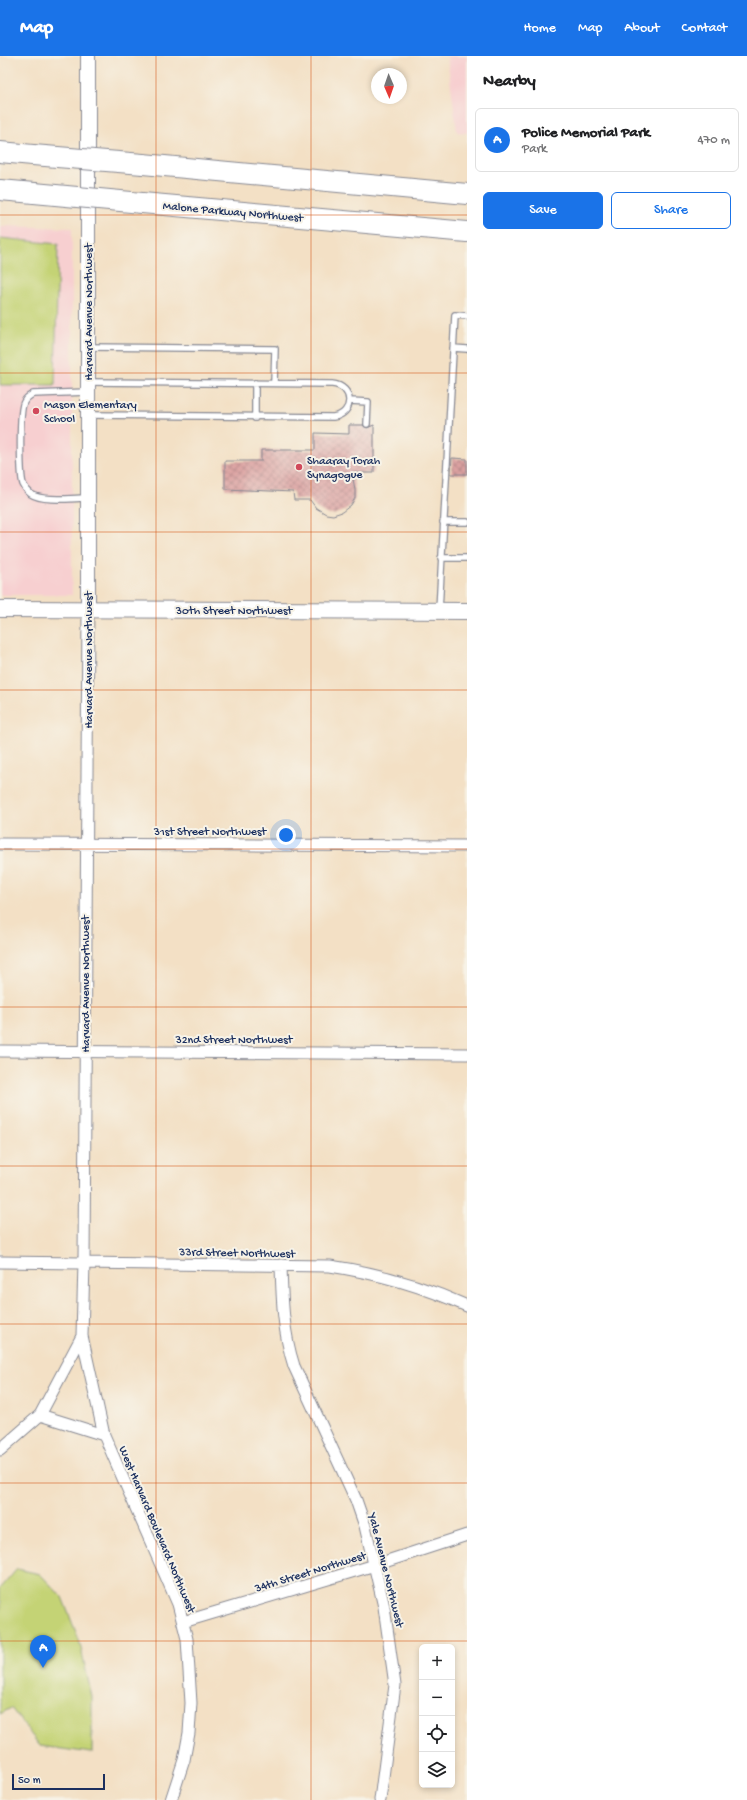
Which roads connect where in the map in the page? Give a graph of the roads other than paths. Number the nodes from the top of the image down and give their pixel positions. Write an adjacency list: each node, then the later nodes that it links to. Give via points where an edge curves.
1 (88, 56): 7 (street, Harvard Avenue Northwest)
2 (0, 152): 4 (highway, bridge)
3 (0, 190): 5 (highway, Malone Parkway Northwest, bridge)
4 (467, 194)
5 (467, 232)
6 (467, 316): 8 (lane, via 455,315)
7 (88, 347): 11 (lane, via 275,349); 12 (street, Harvard Avenue Northwest)
8 (453, 348): 9 (lane); 18 (lane)
9 (467, 349)
10 (255, 383): 11 (lane); 12 (lane); 15 (lane)
11 (274, 383): 13 (lane, via 336,384 346,391)
12 (88, 387): 14 (street, Harvard Avenue Northwest); 17 (lane, via 33,394 23,403 21,413 22,477 26,489 44,498)
13 (350, 401): 15 (lane, via 346,411 336,417); 16 (lane, via 368,402)
14 (88, 415): 15 (lane); 17 (street, Harvard Avenue Northwest)
15 (255, 418)
16 (367, 424)
17 (88, 498): 23 (street, Harvard Avenue Northwest)
18 (443, 522): 19 (lane); 20 (lane)
19 (467, 522)
20 (441, 558): 21 (lane); 24 (lane)
21 (467, 558)
22 (0, 609): 23 (main road, 30th Street Northwest)
23 (88, 610): 24 (main road, 30th Street Northwest); 27 (street, Harvard Avenue Northwest)
24 (439, 610): 25 (main road, 30th Street Northwest)
25 (467, 611)
26 (0, 844): 27 (street, 31st Street Northwest)
27 (85, 844): 28 (street, 31st Street Northwest); 30 (street, Harvard Avenue Northwest)
28 (467, 846)
29 (0, 1051): 30 (street, 32nd Street Northwest)
30 (85, 1052): 31 (street, 32nd Street Northwest); 33 (street, Harvard Avenue Northwest)
31 (467, 1054)
32 (0, 1262): 33 (street, 33rd Street Northwest)
33 (84, 1263): 34 (street, 33rd Street Northwest); 36 (street, West Harvard Boulevard Northwest)
34 (281, 1265): 35 (street, 33rd Street Northwest, via 330,1266 376,1274); 41 (street, Yale Avenue Northwest, via 284,1330 288,1348 356,1500)
35 (467, 1306)
36 (82, 1336): 37 (street); 38 (street, West Harvard Boulevard Northwest)
37 (40, 1415): 38 (street); 39 (street)
38 (104, 1435): 42 (street, West Harvard Boulevard Northwest)
39 (0, 1450)
40 (467, 1535): 41 (street, 34th Street Northwest)
41 (375, 1565): 42 (street, 34th Street Northwest); 44 (street, Yale Avenue Northwest, via 391,1642 395,1685)
42 (184, 1622): 43 (street, West Harvard Boulevard Northwest, via 191,1703 189,1733 184,1760)
43 (171, 1800)
44 (380, 1800)

